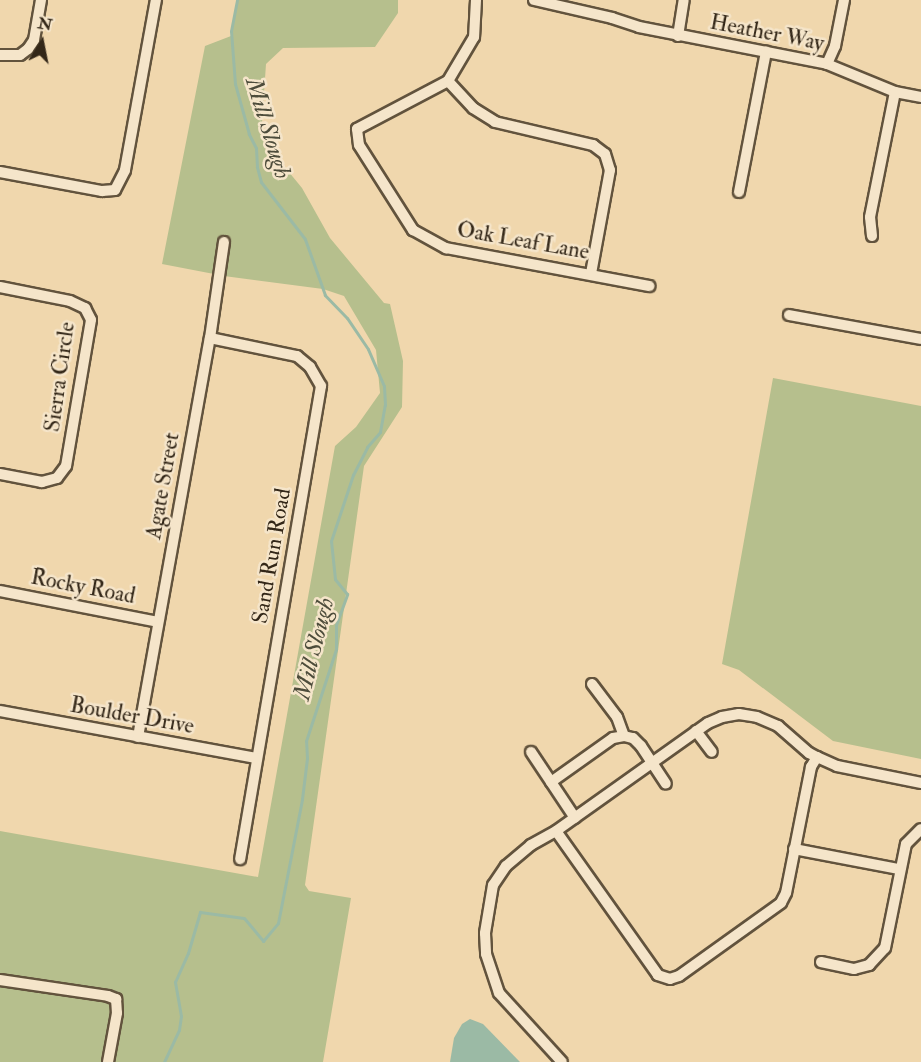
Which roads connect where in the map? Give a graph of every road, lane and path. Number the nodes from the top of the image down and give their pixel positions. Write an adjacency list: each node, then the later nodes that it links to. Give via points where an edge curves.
1 (41, 0): 9 (street, via 34,40 28,49 20,55)
2 (156, 0): 14 (street, via 125,170 115,190)
3 (476, 0): 11 (street, via 474,37)
4 (534, 0): 7 (street, Heather Way)
5 (684, 0): 7 (street)
6 (844, 0): 10 (street)
7 (678, 36): 8 (street, Heather Way)
8 (765, 52): 10 (street, Heather Way); 15 (street)
9 (0, 55)
10 (828, 64): 12 (street, Heather Way)
11 (448, 81): 18 (street, via 473,108 495,122 593,145 605,154 610,171); 18 (street, Oak Leaf Lane, via 357,129 359,146 413,230 446,248)
12 (895, 92): 13 (street, Heather Way); 16 (street, via 870,217)
13 (921, 97)
14 (0, 172)
15 (739, 192)
16 (872, 236)
17 (224, 242): 22 (street, Agate Street)
18 (591, 274): 19 (street, Oak Leaf Lane)
19 (649, 286)
20 (0, 287): 24 (street, Sierra Circle, via 70,301 86,308 91,320 66,466 57,478 42,482)
21 (789, 315): 23 (street)
22 (210, 338): 26 (street, Agate Street); 35 (street, Sand Run Road, via 297,356 310,367 321,386)
23 (921, 339)
24 (0, 474)
25 (0, 591): 26 (street, Rocky Road)
26 (158, 621): 31 (street, Agate Street)
27 (592, 684): 30 (street, via 617,717)
28 (0, 711): 31 (street, Boulder Drive)
29 (696, 731): 33 (street); 34 (street, via 722,717 757,717 778,726); 36 (street)
30 (624, 736): 36 (street, via 633,738); 37 (street, via 613,738)
31 (138, 737): 35 (street, Boulder Drive)
32 (531, 752): 37 (street)
33 (712, 752)
34 (817, 757): 38 (street, via 847,769); 43 (street, via 811,767)
35 (257, 758): 44 (street, Sand Run Road)
36 (652, 763): 39 (street); 40 (street)
37 (551, 782): 40 (street)
38 (921, 783)
39 (666, 784)
40 (575, 818): 42 (street)
41 (921, 829): 45 (street, via 906,844)
42 (556, 831): 43 (street, via 658,975 670,979 781,903); 49 (street, via 506,866 493,885 485,944 490,974 499,993)
43 (794, 849): 45 (street)
44 (240, 859)
45 (899, 869): 46 (street, via 885,948 869,965 854,969)
46 (821, 962)
47 (0, 980): 48 (street, via 116,999)
48 (108, 1062)
49 (562, 1062)

